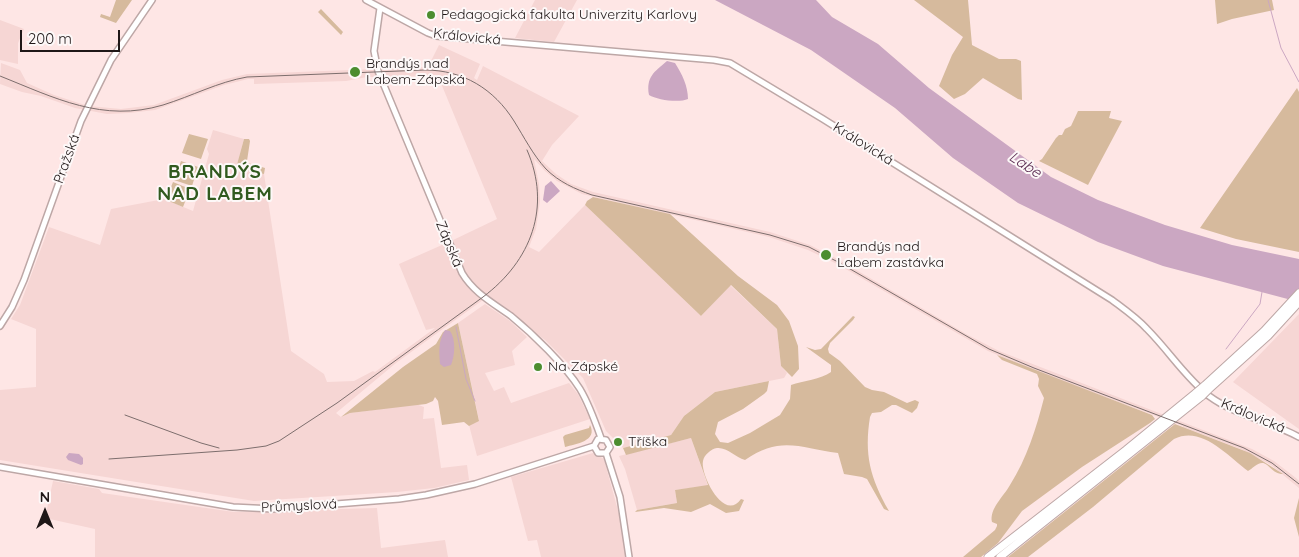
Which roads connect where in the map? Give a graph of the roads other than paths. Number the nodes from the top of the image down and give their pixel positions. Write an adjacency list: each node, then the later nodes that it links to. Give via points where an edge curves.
1 (152, 0): 7 (main road, Pražská, via 111,60 81,120 24,280)
2 (366, 0): 3 (main road, Královická)
3 (380, 8): 9 (main road, Královická, via 436,36 730,63 1112,300 1148,330 1186,375 1212,398); 10 (main road, Zápská, via 374,51 378,71 459,268 478,292 523,327 567,372 584,396)
4 (1299, 293): 6 (highway)
5 (1299, 302): 6 (highway)
6 (1279, 320): 8 (highway, bridge, via 1237,365)
7 (0, 326)
8 (1199, 394): 15 (highway); 16 (highway)
9 (1299, 437)
10 (601, 438): 11 (main road); 12 (main road, via 610,445)
11 (594, 446): 12 (main road, via 597,453); 13 (main road, Průmyslová, via 475,484 426,495 273,509 233,507)
12 (606, 454): 14 (main road, via 620,496)
13 (0, 467)
14 (630, 557)
15 (988, 557)
16 (1000, 557)

